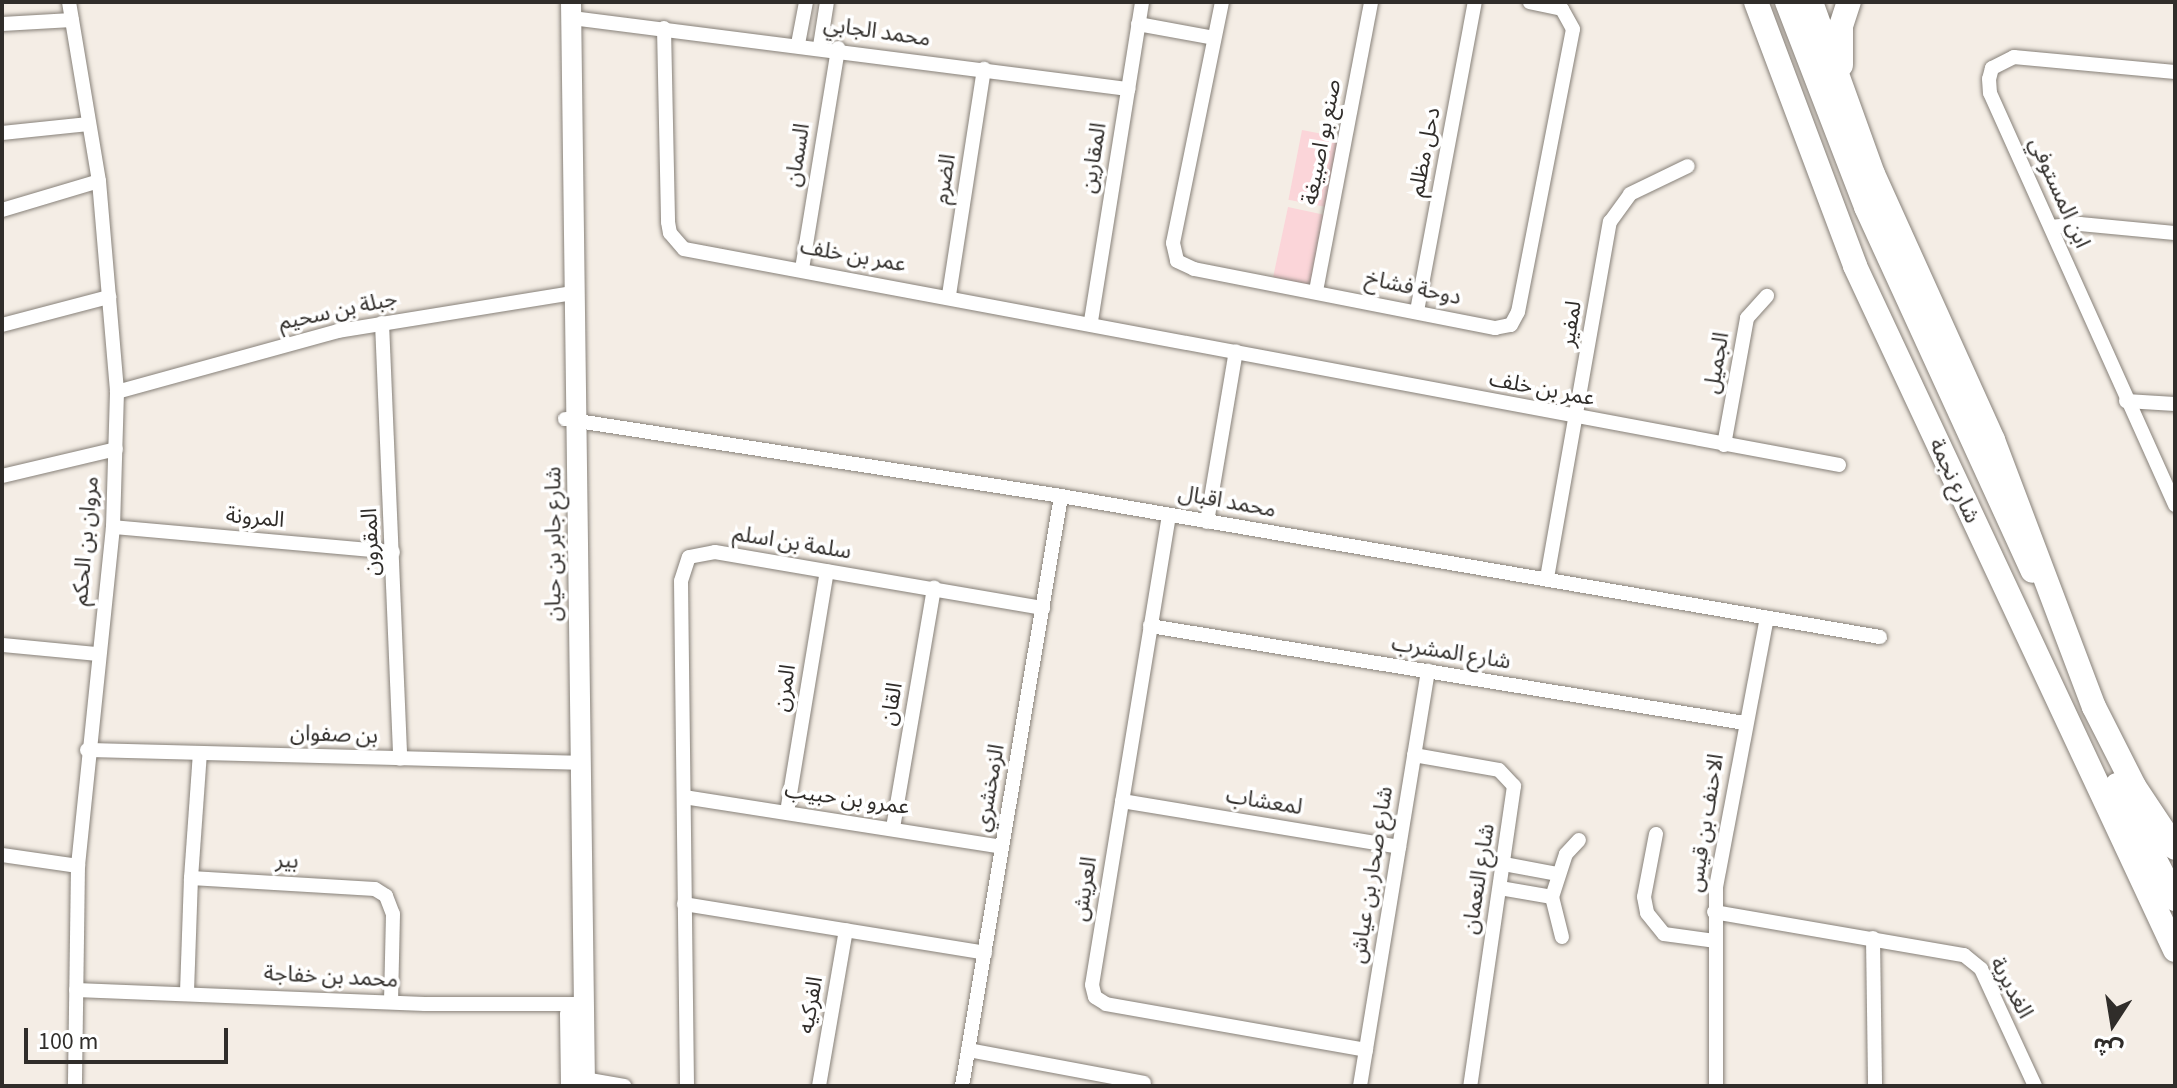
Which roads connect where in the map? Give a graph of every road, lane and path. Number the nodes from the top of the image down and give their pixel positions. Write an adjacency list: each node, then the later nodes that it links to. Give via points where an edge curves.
1 (69, 2): 15 (street, مروان بن الحكم)
2 (806, 2): 20 (street)
3 (827, 2): 21 (street)
4 (1142, 2): 17 (street, المقارين)
5 (1222, 2): 19 (street, دوحة فشاخ)
6 (1371, 2): 36 (street, صنع بو اصبيغة)
7 (1475, 2): 41 (street, دحل مظلم)
8 (1530, 2): 41 (street, دوحة فشاخ, via 1562,9 1573,29 1516,319 1495,328)
9 (1741, 2): 22 (main road)
10 (1756, 2): 22 (main road, شارع نجمة)
11 (1787, 2): 65 (main road, via 1866,207 2014,538)
12 (1811, 2): 26 (main road)
13 (1849, 2): 26 (main road, via 1841,26)
14 (567, 7): 18 (street, محمد الجابي); 37 (street, شارع جابر بن حيان)
15 (72, 20): 16 (street); 28 (street, مروان بن الحكم)
16 (2, 24)
17 (1138, 24): 19 (street); 27 (street, المقارين)
18 (664, 28): 20 (street, محمد الجابي); 35 (street, عمر بن خلف, via 670,233 684,249)
19 (1214, 38): 36 (street, دوحة فشاخ, via 1173,252 1185,267)
20 (798, 44): 21 (street, محمد الجابي)
21 (820, 46): 23 (street, محمد الجابي)
22 (1772, 46): 73 (main road, شارع نجمة, via 1855,266)
23 (838, 48): 24 (street, محمد الجابي); 35 (street, السمان)
24 (984, 69): 27 (street, محمد الجابي); 38 (street, الضرم)
25 (2175, 72): 33 (street, ابن المستوفي, via 2014,57 1992,68 1990,93)
26 (1842, 83): 65 (main road, via 1904,250 2029,528)
27 (1128, 89): 42 (street, المقارين)
28 (89, 124): 29 (street); 31 (street, مروان بن الحكم)
29 (2, 133)
30 (1688, 166): 49 (street, لمفير, via 1630,194 1615,211)
31 (99, 181): 32 (street); 40 (street, مروان بن الحكم)
32 (2, 210)
33 (2051, 227): 34 (street, via 2080,224); 47 (street, ابن المستوفي)
34 (2175, 233)
35 (802, 269): 38 (street, عمر بن خلف)
36 (1316, 291): 41 (street, دوحة فشاخ)
37 (567, 293): 43 (street, جبلة بن سحيم); 50 (street, شارع جابر بن حيان)
38 (949, 295): 42 (street, عمر بن خلف)
39 (1767, 296): 51 (street, الجميل, via 1747,318)
40 (109, 297): 44 (street); 46 (street, مروان بن الحكم)
41 (1417, 311)
42 (1091, 321): 45 (street, عمر بن خلف)
43 (382, 323): 46 (street, جبلة بن سحيم); 60 (street, المقرون)
44 (2, 325)
45 (1236, 351): 49 (street, عمر بن خلف); 58 (street)
46 (117, 392): 52 (street, مروان بن الحكم)
47 (2126, 401): 48 (street); 56 (street, ابن المستوفي)
48 (2175, 404)
49 (1578, 418): 51 (street, عمر بن خلف); 62 (street, لمفير)
50 (571, 419): 55 (street, محمد اقبال); 78 (street, شارع جابر بن حيان)
51 (1724, 445): 53 (street, عمر بن خلف)
52 (116, 449): 54 (street); 59 (street, مروان بن الحكم)
53 (1839, 465)
54 (2, 476)
55 (1061, 496): 57 (street, محمد اقبال); 64 (street, الزمخشري)
56 (2175, 505)
57 (1169, 515): 58 (street, محمد اقبال); 67 (street, العريش)
58 (1207, 522): 62 (street, محمد اقبال)
59 (113, 527): 60 (street, المرونة); 70 (street, مروان بن الحكم)
60 (393, 552): 77 (street, المقرون)
61 (827, 571): 63 (street, سلمة بن اسلم); 79 (street, سلمة بن اسلم, via 715,552 689,557 681,581); 81 (street, المرن)
62 (1547, 578): 66 (street, محمد اقبال)
63 (934, 587): 64 (street, سلمة بن اسلم); 82 (street, القان)
64 (1043, 608): 85 (street, الزمخشري)
65 (2053, 608): 87 (main road, via 2126,771)
66 (1767, 618): 68 (street, محمد اقبال); 72 (street, الاحنف بن قيس)
67 (1150, 626): 71 (street, شارع المشرب); 80 (street, العريش)
68 (1880, 637)
69 (2, 645): 70 (street)
70 (97, 654): 74 (street, مروان بن الحكم)
71 (1428, 671): 72 (street, شارع المشرب); 76 (street, شارع صحار بن عياش)
72 (1745, 723): 97 (street, الاحنف بن قيس)
73 (2070, 723): 95 (main road, via 2116,783); 102 (main road, شارع نجمة)
74 (87, 750): 75 (street, بن صفوان); 90 (street, مروان بن الحكم)
75 (200, 753): 77 (street, بن صفوان); 92 (street)
76 (1414, 755): 86 (street, شارع صحار بن عياش); 89 (street, شارع النعمان, via 1509,777 1514,798)
77 (400, 759): 78 (street, بن صفوان)
78 (574, 763): 107 (street, شارع جابر بن حيان)
79 (684, 797): 81 (street, عمرو بن حبيب); 96 (street, سلمة بن اسلم)
80 (1122, 801): 86 (street, لمعشاب); 109 (street, العريش, via 1092,985 1095,997 1106,1004)
81 (787, 812): 82 (street, عمرو بن حبيب)
82 (893, 828): 85 (street, عمرو بن حبيب)
83 (1656, 834): 101 (street, via 1644,897 1647,913 1664,934)
84 (1579, 840): 91 (street)
85 (1002, 847): 103 (street, الزمخشري)
86 (1399, 847): 109 (street, شارع صحار بن عياش)
87 (2175, 848)
88 (2, 855): 90 (street)
89 (1504, 864): 91 (street); 93 (street, شارع النعمان)
90 (78, 866): 104 (street, مروان بن الحكم)
91 (1558, 874): 94 (street)
92 (191, 878): 105 (street); 106 (street, بير, via 375,889 386,896 393,914)
93 (1500, 888): 94 (street); 118 (street, شارع النعمان)
94 (1552, 897): 99 (street)
95 (2175, 899)
96 (684, 904): 98 (street); 114 (street, سلمة بن اسلم)
97 (1714, 912): 100 (street, الغديرية); 101 (street, الاحنف بن قيس)
98 (846, 930): 103 (street); 115 (street, الفركيه)
99 (1562, 937)
100 (1873, 938): 120 (street); 121 (street, الغديرية, via 1952,951 1974,962)
101 (1715, 941): 119 (street, الاحنف بن قيس)
102 (2175, 950)
103 (985, 953): 108 (street, الزمخشري)
104 (76, 990): 105 (street, محمد بن خفاجة); 112 (street, مروان بن الحكم)
105 (187, 992): 106 (street, محمد بن خفاجة)
106 (391, 1001): 107 (street, محمد بن خفاجة)
107 (577, 1005): 111 (street, شارع جابر بن حيان)
108 (968, 1050): 110 (street); 116 (street, الزمخشري)
109 (1366, 1050): 117 (street, شارع صحار بن عياش)
110 (1144, 1083)
111 (580, 1084): 113 (street)
112 (75, 1086)
113 (624, 1086)
114 (687, 1086)
115 (819, 1086)
116 (962, 1086)
117 (1360, 1086)
118 (1470, 1086)
119 (1716, 1086)
120 (1875, 1086)
121 (2035, 1086)

